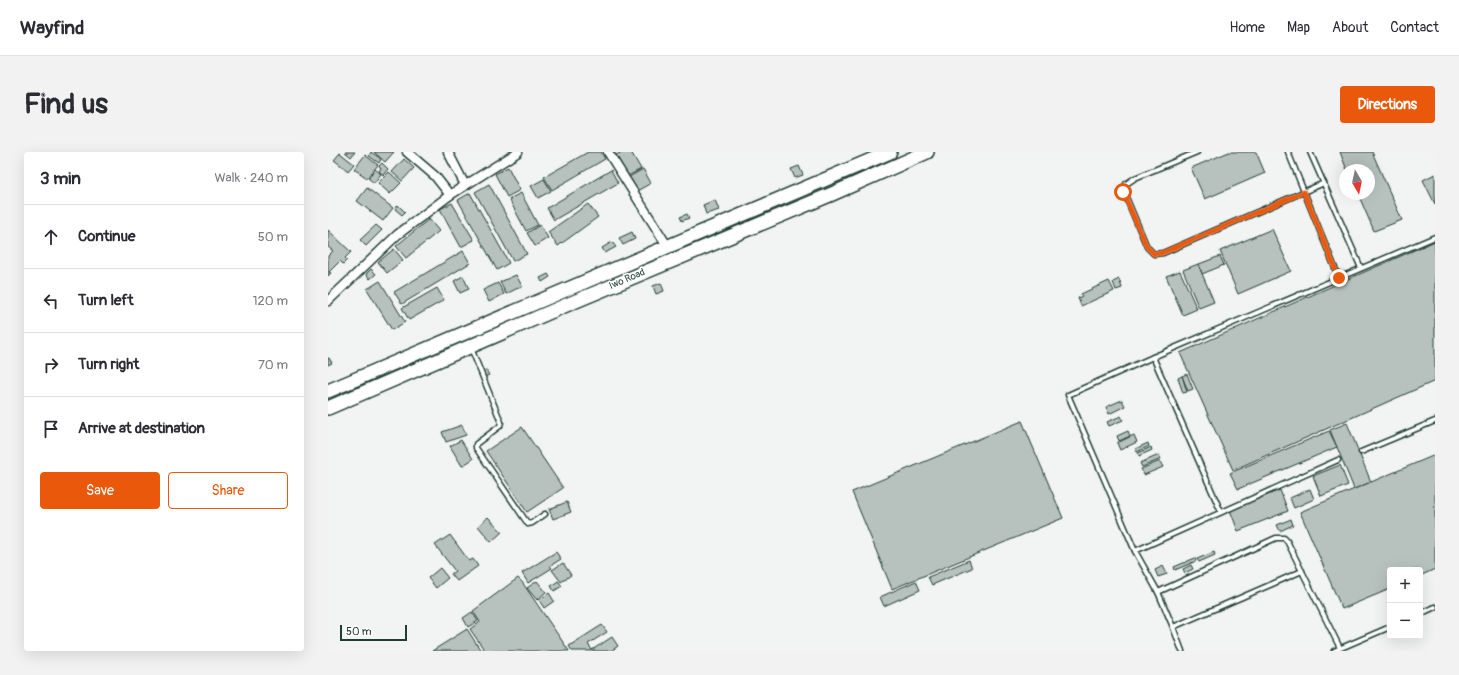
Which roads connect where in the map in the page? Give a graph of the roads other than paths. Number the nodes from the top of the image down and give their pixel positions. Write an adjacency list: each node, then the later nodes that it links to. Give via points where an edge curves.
1 (407, 152): 14 (street, via 435,176)
2 (448, 152): 12 (street)
3 (518, 152): 12 (street)
4 (608, 152): 16 (street)
5 (889, 152): 10 (main road); 16 (main road, Iwo Road)
6 (927, 152): 10 (main road, Iwo Road)
7 (1197, 152): 13 (lane, via 1135,178 1126,184 1123,190 1147,247 1154,254 1162,253)
8 (1288, 152): 13 (lane)
9 (1310, 152): 11 (lane)
10 (894, 167): 20 (main road, Iwo Road)
11 (1324, 183): 13 (lane); 17 (lane)
12 (465, 185): 14 (street)
13 (1304, 192): 18 (lane)
14 (450, 194): 19 (street, via 397,235)
15 (1435, 237): 17 (lane)
16 (668, 247): 22 (main road, Iwo Road)
17 (1361, 268): 18 (lane)
18 (1339, 278): 21 (lane)
19 (328, 301)
20 (470, 346): 23 (main road, Iwo Road); 28 (lane, via 501,422 500,426 476,444 476,448 528,524)
21 (1153, 356): 27 (lane); 29 (lane, via 1068,395)
22 (328, 391)
23 (328, 408)
24 (1435, 421): 25 (lane)
25 (1361, 452)
26 (1338, 460): 27 (lane)
27 (1221, 512): 29 (lane)
28 (545, 514)
29 (1136, 551): 31 (lane)
30 (1302, 571): 31 (lane, via 1287,541 1279,538); 34 (lane); 36 (lane)
31 (1158, 592): 34 (lane)
32 (1435, 607): 33 (lane)
33 (1423, 613)
34 (1173, 627): 37 (lane)
35 (1387, 628): 36 (lane)
36 (1340, 648): 38 (lane)
37 (1182, 651)
38 (1334, 651)

